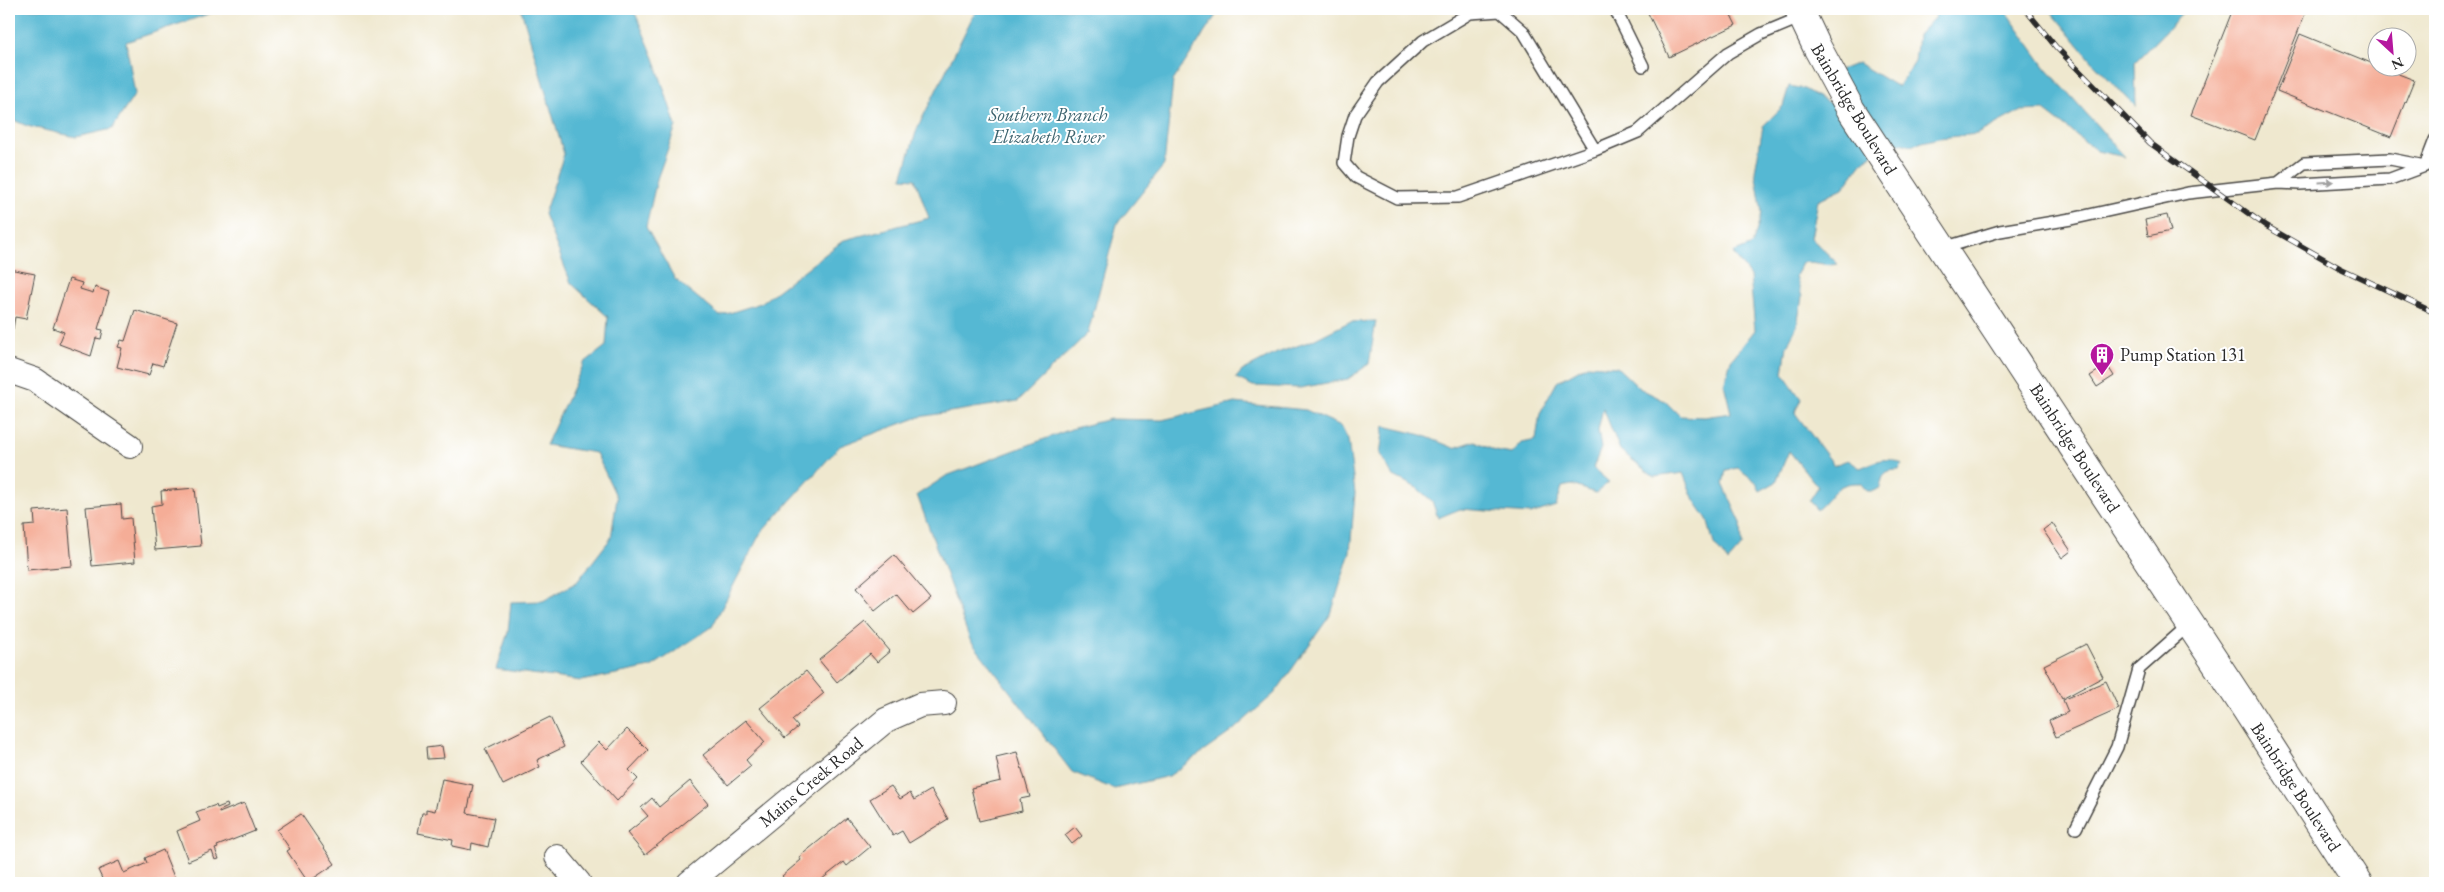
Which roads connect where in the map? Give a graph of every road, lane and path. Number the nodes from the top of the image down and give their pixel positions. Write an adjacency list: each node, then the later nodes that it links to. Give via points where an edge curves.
1 (1615, 9): 3 (lane)
2 (1800, 13): 5 (lane, via 1728,53 1638,132); 8 (main road, Bainbridge Boulevard, via 1851,110)
3 (1643, 66)
4 (2434, 147): 6 (lane)
5 (1595, 150): 5 (lane, via 1458,197 1397,198 1356,177 1344,163 1355,115 1378,82 1423,40 1470,13 1500,11 1523,31)
6 (2425, 166): 7 (lane, one-way to 6, via 2300,184 2390,179); 7 (lane, via 2390,159 2304,163)
7 (2278, 182): 8 (lane, via 2188,193 2071,220 2000,231)
8 (1943, 248): 11 (main road, Bainbridge Boulevard)
9 (9, 371): 10 (street, via 35,380)
10 (130, 446)
11 (2190, 624): 13 (lane, via 2139,669 2117,747); 17 (main road, Bainbridge Boulevard)
12 (944, 703): 16 (street, Mains Creek Road, via 920,705 886,720)
13 (2076, 828)
14 (557, 857): 15 (street)
15 (579, 883)
16 (689, 883)
17 (2358, 883)

